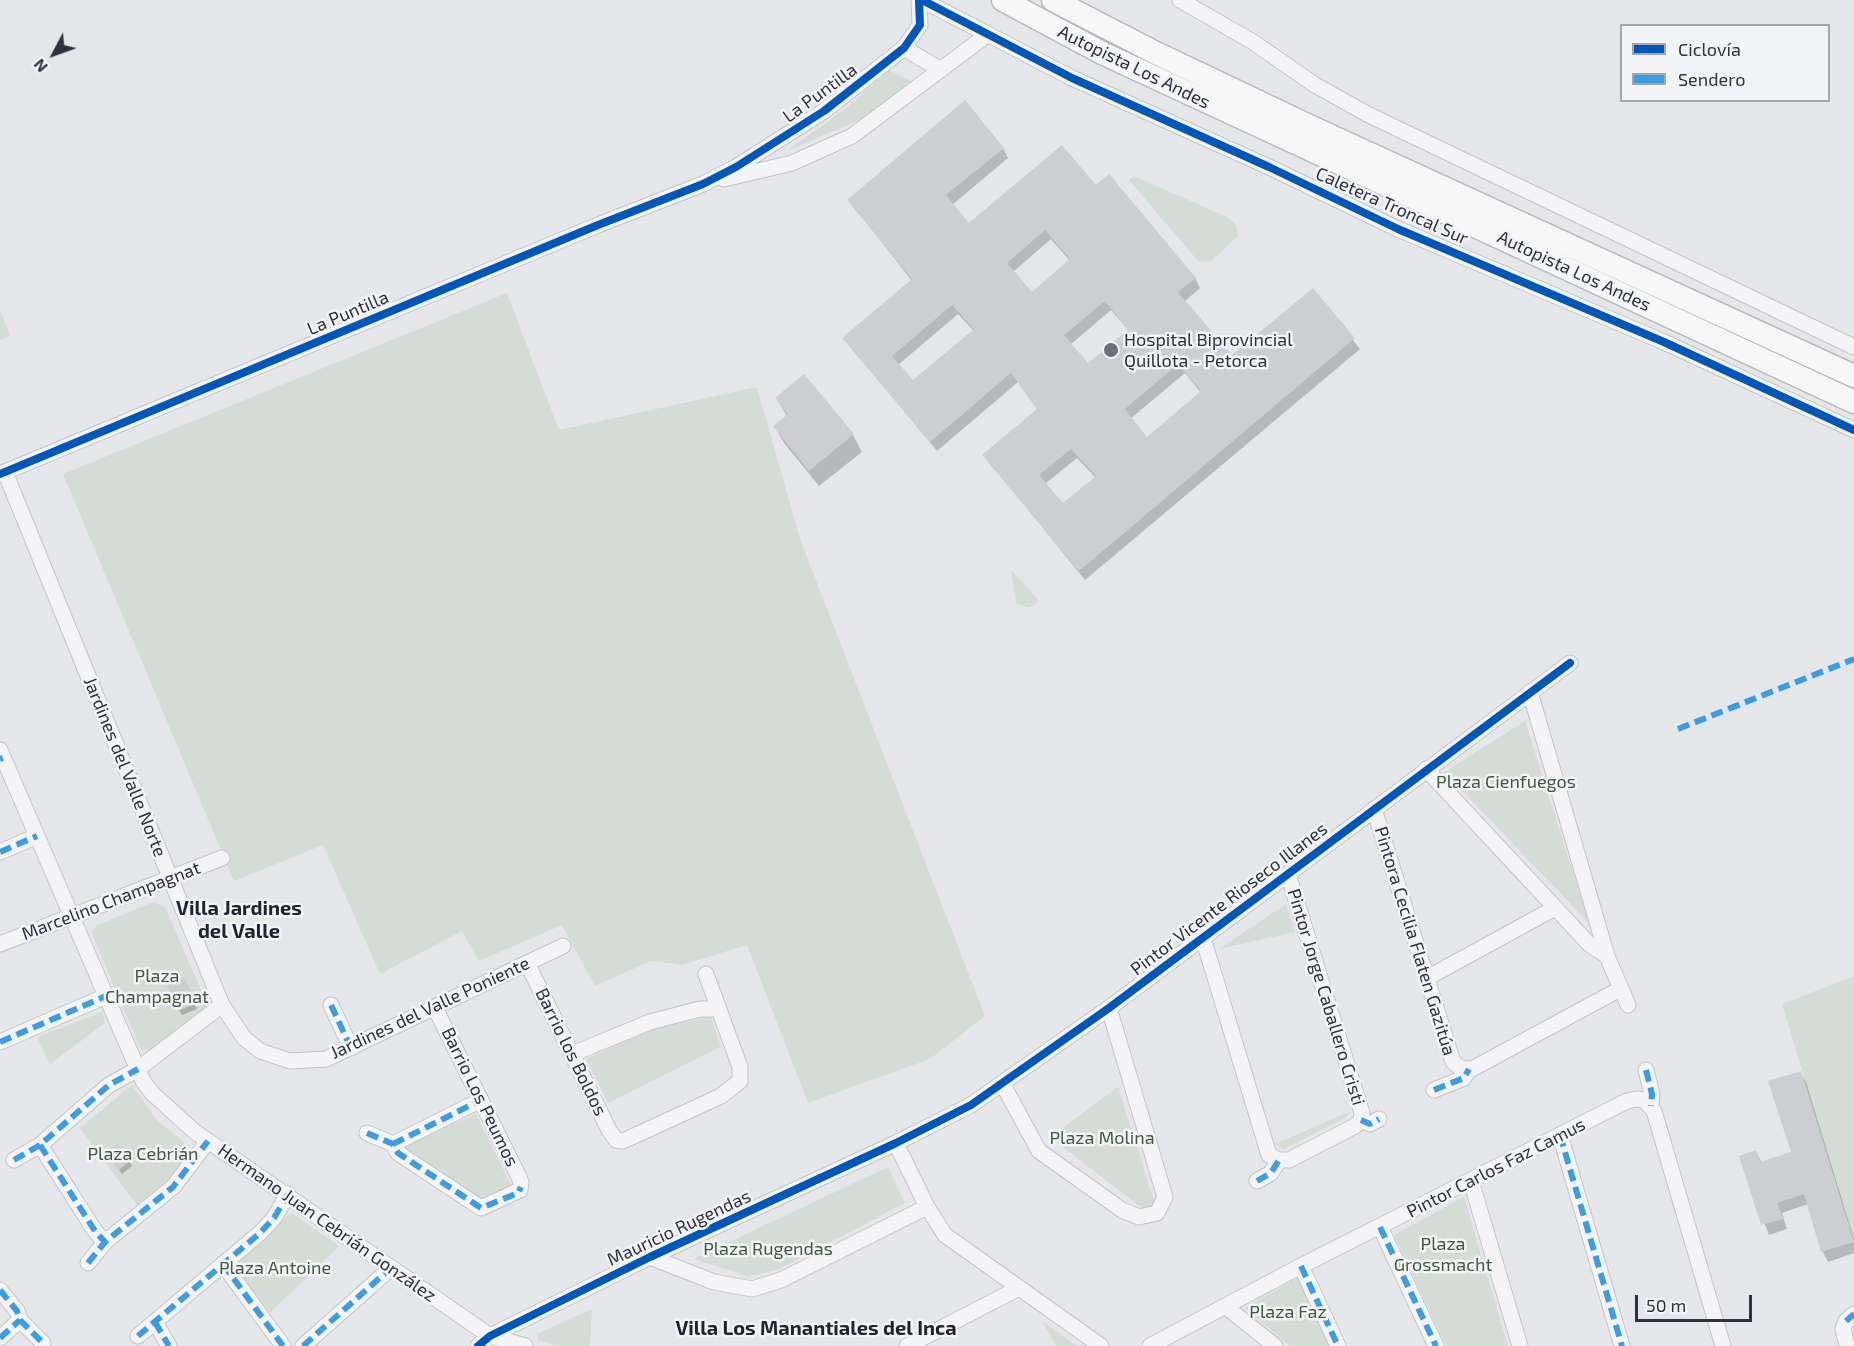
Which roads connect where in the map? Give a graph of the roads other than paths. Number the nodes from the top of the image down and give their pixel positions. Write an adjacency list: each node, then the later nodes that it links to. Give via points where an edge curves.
1 (921, 0): 6 (street, Caletera Troncal Sur); 7 (street, La Puntilla, via 920,25)
2 (1003, 0): 13 (highway, Autopista Los Andes, via 1113,58)
3 (1053, 0): 8 (highway, Autopista Los Andes)
4 (1077, 0): 8 (highway)
5 (1180, 0): 11 (street, via 1369,115)
6 (987, 35): 9 (street, La Puntilla); 14 (street, Caletera Troncal Sur, via 1398,229 1664,342)
7 (904, 48): 9 (street); 10 (street, La Puntilla, via 799,128)
8 (1156, 53): 12 (highway, Autopista Los Andes)
9 (941, 70): 10 (street, La Puntilla, via 871,124 833,146 792,163)
10 (703, 184): 15 (street, La Puntilla)
11 (1854, 347)
12 (1854, 376)
13 (1854, 402)
14 (1854, 430)
15 (3, 473): 25 (street, Jardines del Valle Norte)
16 (1570, 663): 17 (street, Pintor Vicente Rioseco Illanes)
17 (1530, 692): 19 (street, Pintor Vicente Rioseco Illanes); 31 (street)
18 (1, 756): 21 (street, Hermano Juan Cebrián González)
19 (1426, 769): 20 (street, Pintor Vicente Rioseco Illanes); 26 (street)
20 (1374, 809): 24 (street, Pintor Vicente Rioseco Illanes); 34 (street, Pintora Cecilia Flaten Gazitúa)
21 (37, 836): 22 (street); 27 (street, Hermano Juan Cebrián González)
22 (0, 852)
23 (222, 858): 25 (street, Marcelino Champagnat)
24 (1288, 874): 28 (street, Pintor Vicente Rioseco Illanes); 55 (street, Pintor Jorge Caballero Cristi, via 1360,1106)
25 (170, 878): 27 (street, Marcelino Champagnat); 37 (street, Jardines del Valle Norte)
26 (1555, 908): 31 (street, via 1589,944); 34 (street)
27 (73, 915): 29 (street, Marcelino Champagnat); 36 (street, Hermano Juan Cebrián González)
28 (1203, 938): 41 (street, Pintor Vicente Rioseco Illanes); 63 (street, via 1269,1155)
29 (0, 944)
30 (563, 946): 32 (street, Jardines del Valle Poniente)
31 (1607, 956): 35 (street)
32 (527, 963): 40 (street, Jardines del Valle Poniente); 46 (street, Barrio los Boldos)
33 (706, 974): 42 (street)
34 (1426, 978): 48 (street, Pintora Cecilia Flaten Gazitúa, via 1453,1062)
35 (1620, 989): 39 (street); 48 (street)
36 (106, 996): 43 (street); 47 (street, Hermano Juan Cebrián González)
37 (222, 1005): 45 (street, Jardines del Valle Norte, via 244,1038); 47 (street)
38 (331, 1005): 44 (street)
39 (1628, 1005)
40 (435, 1008): 44 (street, Jardines del Valle Poniente); 52 (street, Barrio Los Peumos)
41 (1109, 1008): 50 (street, Pintor Vicente Rioseco Illanes); 50 (street, via 1165,1197 1157,1213 1139,1216 1122,1210 1039,1151)
42 (717, 1009): 46 (street, via 700,1009 650,1022); 46 (street, Barrio los Boldos, via 740,1067 740,1081 721,1096 630,1140 616,1140 609,1130)
43 (0, 1042)
44 (351, 1048): 45 (street, Jardines del Valle Poniente, via 326,1059 290,1061)
45 (260, 1051)
46 (572, 1054)
47 (138, 1069): 58 (street, Hermano Juan Cebrián González, via 165,1107); 61 (street, via 109,1085)
48 (1466, 1069): 51 (street, via 1464,1078)
49 (1646, 1070): 53 (street)
50 (1002, 1083): 59 (street, Pintor Vicente Rioseco Illanes, via 971,1105)
51 (1434, 1090)
52 (481, 1100): 60 (street); 60 (street, Barrio Los Peumos, via 518,1175 518,1192 481,1208 398,1153)
53 (1651, 1106): 57 (street, Pintor Carlos Faz Camus, via 1644,1100 1632,1099); 98 (street)
54 (1379, 1119): 55 (street, via 1370,1124)
55 (1361, 1120): 63 (street, via 1289,1160)
56 (367, 1133): 60 (street)
57 (1560, 1135): 65 (street, Pintor Carlos Faz Camus); 97 (street)
58 (208, 1141): 66 (street, Hermano Juan Cebrián González); 69 (street, via 173,1187)
59 (896, 1143): 67 (street); 70 (street, Mauricio Rugendas)
60 (393, 1144)
61 (40, 1146): 62 (street); 69 (street)
62 (14, 1160)
63 (1279, 1160): 64 (street, via 1271,1173)
64 (1257, 1181)
65 (1471, 1181): 68 (street, Pintor Carlos Faz Camus); 96 (street)
66 (288, 1194): 72 (street, via 274,1218); 74 (street, Hermano Juan Cebrián González)
67 (927, 1207): 70 (street, via 781,1280 752,1289 714,1282); 75 (street, via 945,1235)
68 (1380, 1227): 73 (street, Pintor Carlos Faz Camus); 95 (street)
69 (105, 1242): 71 (street)
70 (650, 1257): 82 (street, Mauricio Rugendas)
71 (88, 1263)
72 (223, 1264): 80 (street); 86 (street)
73 (1301, 1266): 77 (street, Pintor Carlos Faz Camus); 94 (street)
74 (391, 1268): 82 (street, Hermano Juan Cebrián González); 87 (street)
75 (1019, 1288): 90 (street); 91 (street)
76 (0, 1290): 79 (street)
77 (1225, 1306): 92 (street, Pintor Carlos Faz Camus); 93 (street)
78 (1850, 1317): 99 (street, via 1843,1329)
79 (20, 1320): 83 (street); 84 (street)
80 (155, 1322): 81 (street); 85 (street)
81 (138, 1336)
82 (490, 1336): 88 (street, Mauricio Rugendas); 89 (street, Hermano Juan Cebrián González)
83 (0, 1338)
84 (43, 1343)
85 (169, 1346)
86 (283, 1346)
87 (303, 1346)
88 (478, 1346)
89 (525, 1346)
90 (907, 1346)
91 (1101, 1346)
92 (1150, 1346)
93 (1275, 1346)
94 (1338, 1346)
95 (1436, 1346)
96 (1520, 1346)
97 (1622, 1346)
98 (1723, 1346)
99 (1847, 1346)

